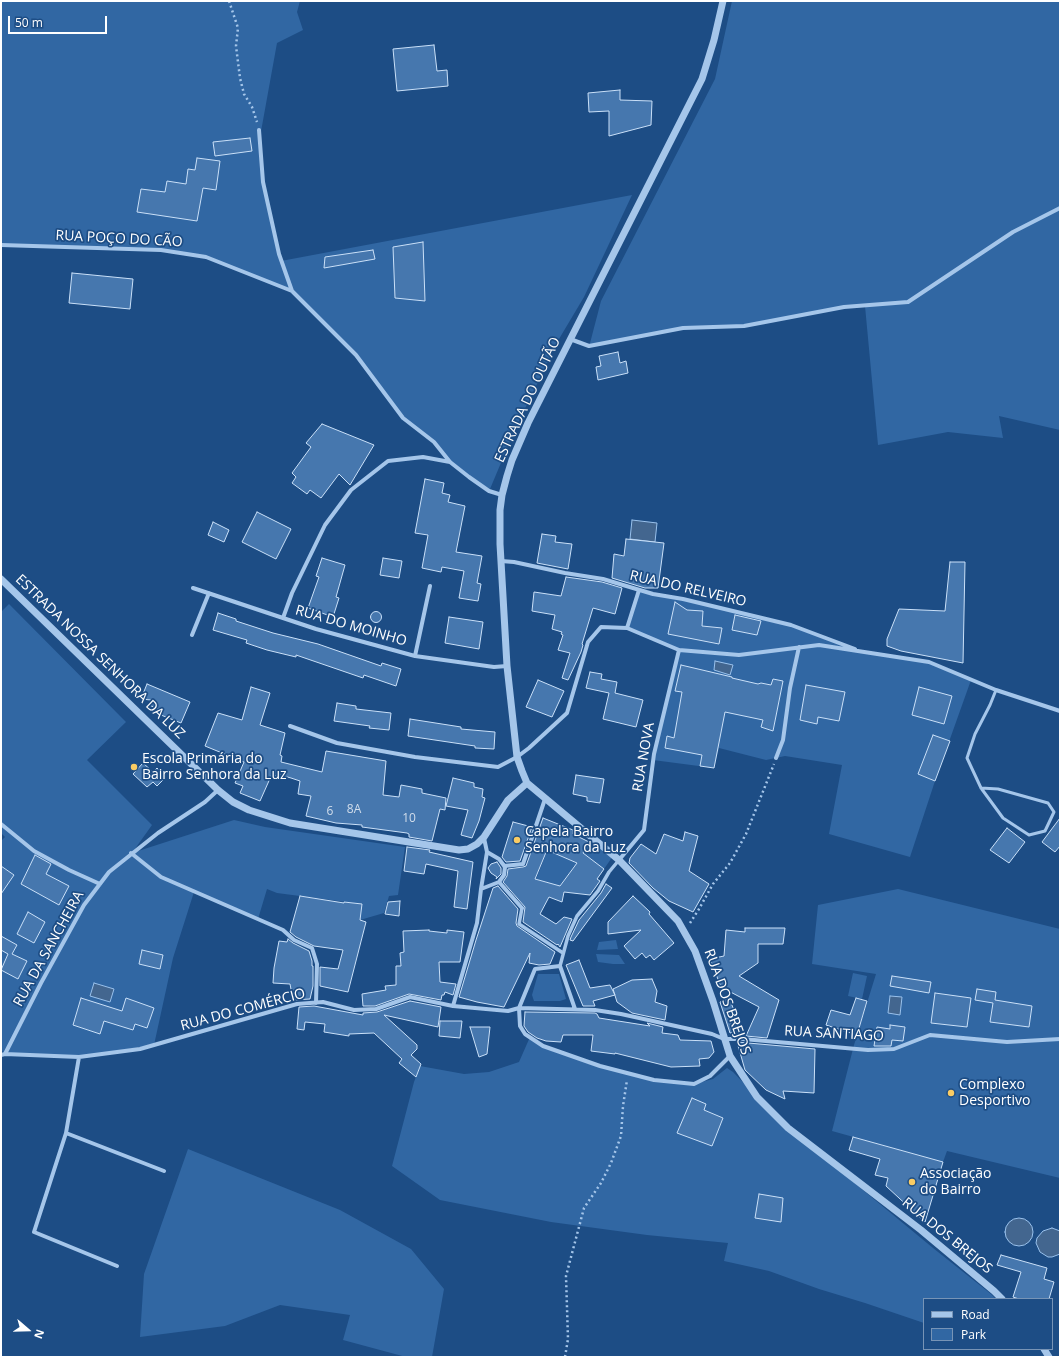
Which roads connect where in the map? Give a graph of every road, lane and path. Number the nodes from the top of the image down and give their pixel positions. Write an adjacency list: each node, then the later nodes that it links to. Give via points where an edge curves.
1 (229, 1): 3 (path, via 238,28 240,78)
2 (723, 1): 7 (street, ESTRADA DO OUTÃO, via 702,79)
3 (259, 130): 6 (street, via 263,182 279,254)
4 (1060, 208): 7 (street, via 1013,232 908,302 844,307 744,326 683,328 589,346)
5 (1, 245): 6 (street, RUA POÇO DO CÃO, via 161,250 206,257)
6 (292, 291): 8 (street, RUA POÇO DO CÃO, via 356,355 403,418 434,442)
7 (570, 339): 9 (street, ESTRADA DO OUTÃO, via 519,442)
8 (450, 462): 9 (street, RUA POÇO DO CÃO, via 489,491); 16 (street, via 423,457 388,461 351,490 325,525)
9 (502, 495): 10 (street, ESTRADA DO OUTÃO)
10 (501, 561): 14 (street, RUA DO RELVEIRO, via 603,579); 23 (street, ESTRADA DO OUTÃO)
11 (1, 579): 31 (street, ESTRADA NOSSA SENHORA DA LUZ)
12 (430, 586): 22 (street)
13 (193, 588): 15 (street, RUA DO MOINHO)
14 (639, 590): 17 (street); 21 (street, RUA DO RELVEIRO, via 791,625)
15 (209, 593): 16 (street, RUA DO MOINHO); 18 (street)
16 (283, 618): 22 (street, RUA DO MOINHO)
17 (627, 628): 20 (street); 27 (street, via 601,627 588,642 566,713 542,737)
18 (192, 635)
19 (799, 648): 20 (street, via 739,655); 21 (street, via 819,645); 28 (street, via 790,688 783,740)
20 (678, 650): 37 (street, RUA NOVA, via 654,754 644,830)
21 (865, 652): 24 (street, via 929,662)
22 (415, 656): 23 (street, RUA DO MOINHO, via 494,667)
23 (507, 666): 27 (street, ESTRADA DO OUTÃO)
24 (996, 690): 25 (street); 30 (lane, via 975,734 967,758)
25 (1060, 711)
26 (290, 726): 27 (street, via 337,743 422,758 498,767)
27 (517, 756): 29 (street, ESTRADA DO OUTÃO)
28 (776, 758): 43 (path, via 746,834)
29 (528, 783): 32 (street, RUA DOS BREJOS); 34 (street, via 508,800)
30 (981, 788): 30 (lane, via 1003,818 1029,835 1045,831 1054,812 1048,803 998,789)
31 (218, 790): 34 (street, ESTRADA NOSSA SENHORA DA LUZ, via 249,810 290,823 459,850 468,849); 36 (street, RUA DA SANCHEIRA, via 205,802)
32 (545, 799): 37 (street, RUA DOS BREJOS); 38 (street, via 523,864)
33 (1, 824): 40 (street, via 34,851)
34 (484, 837): 35 (street)
35 (487, 852): 38 (street, via 499,859); 41 (street)
36 (131, 853): 40 (street, RUA DA SANCHEIRA, via 109,872); 46 (street, via 161,877 283,930 294,940 312,948 317,964)
37 (619, 860): 43 (street, RUA DOS BREJOS, via 678,921); 44 (street, via 577,916)
38 (504, 866): 39 (street, via 504,875)
39 (499, 882): 41 (street); 42 (street)
40 (100, 884): 52 (street, RUA DA SANCHEIRA, via 84,905)
41 (481, 889): 47 (street, via 478,923)
42 (522, 908): 44 (street, via 519,924)
43 (684, 932): 50 (street, RUA DOS BREJOS, via 695,951)
44 (563, 953): 45 (street)
45 (560, 966): 48 (street, via 535,969); 49 (street)
46 (316, 1002): 47 (street, RUA DO COMÉRCIO, via 354,1010 376,1008 410,997); 54 (street, RUA DO COMÉRCIO, via 297,1004 140,1049)
47 (453, 1006): 48 (street, RUA DO COMÉRCIO, via 508,1010)
48 (519, 1008): 49 (street, RUA DO COMÉRCIO); 55 (street, via 520,1026 525,1034 543,1046)
49 (576, 1009): 50 (street, RUA DO COMÉRCIO, via 621,1014 712,1034)
50 (724, 1039): 51 (street, RUA SANTIAGO, via 868,1050 894,1049 930,1035 1006,1042); 53 (street, RUA DOS BREJOS)
51 (1060, 1039)
52 (3, 1054): 54 (street, RUA DO COMÉRCIO)
53 (730, 1056): 55 (street, via 710,1076 694,1084 654,1080); 59 (street, RUA DOS BREJOS, via 757,1098 788,1128 921,1230)
54 (79, 1057): 56 (street)
55 (628, 1073): 60 (path, via 624,1089 621,1136 601,1183 584,1208 566,1276 568,1339)
56 (66, 1133): 57 (street); 58 (street, via 34,1232)
57 (164, 1171)
58 (117, 1266)
59 (1001, 1298)
60 (565, 1357)

